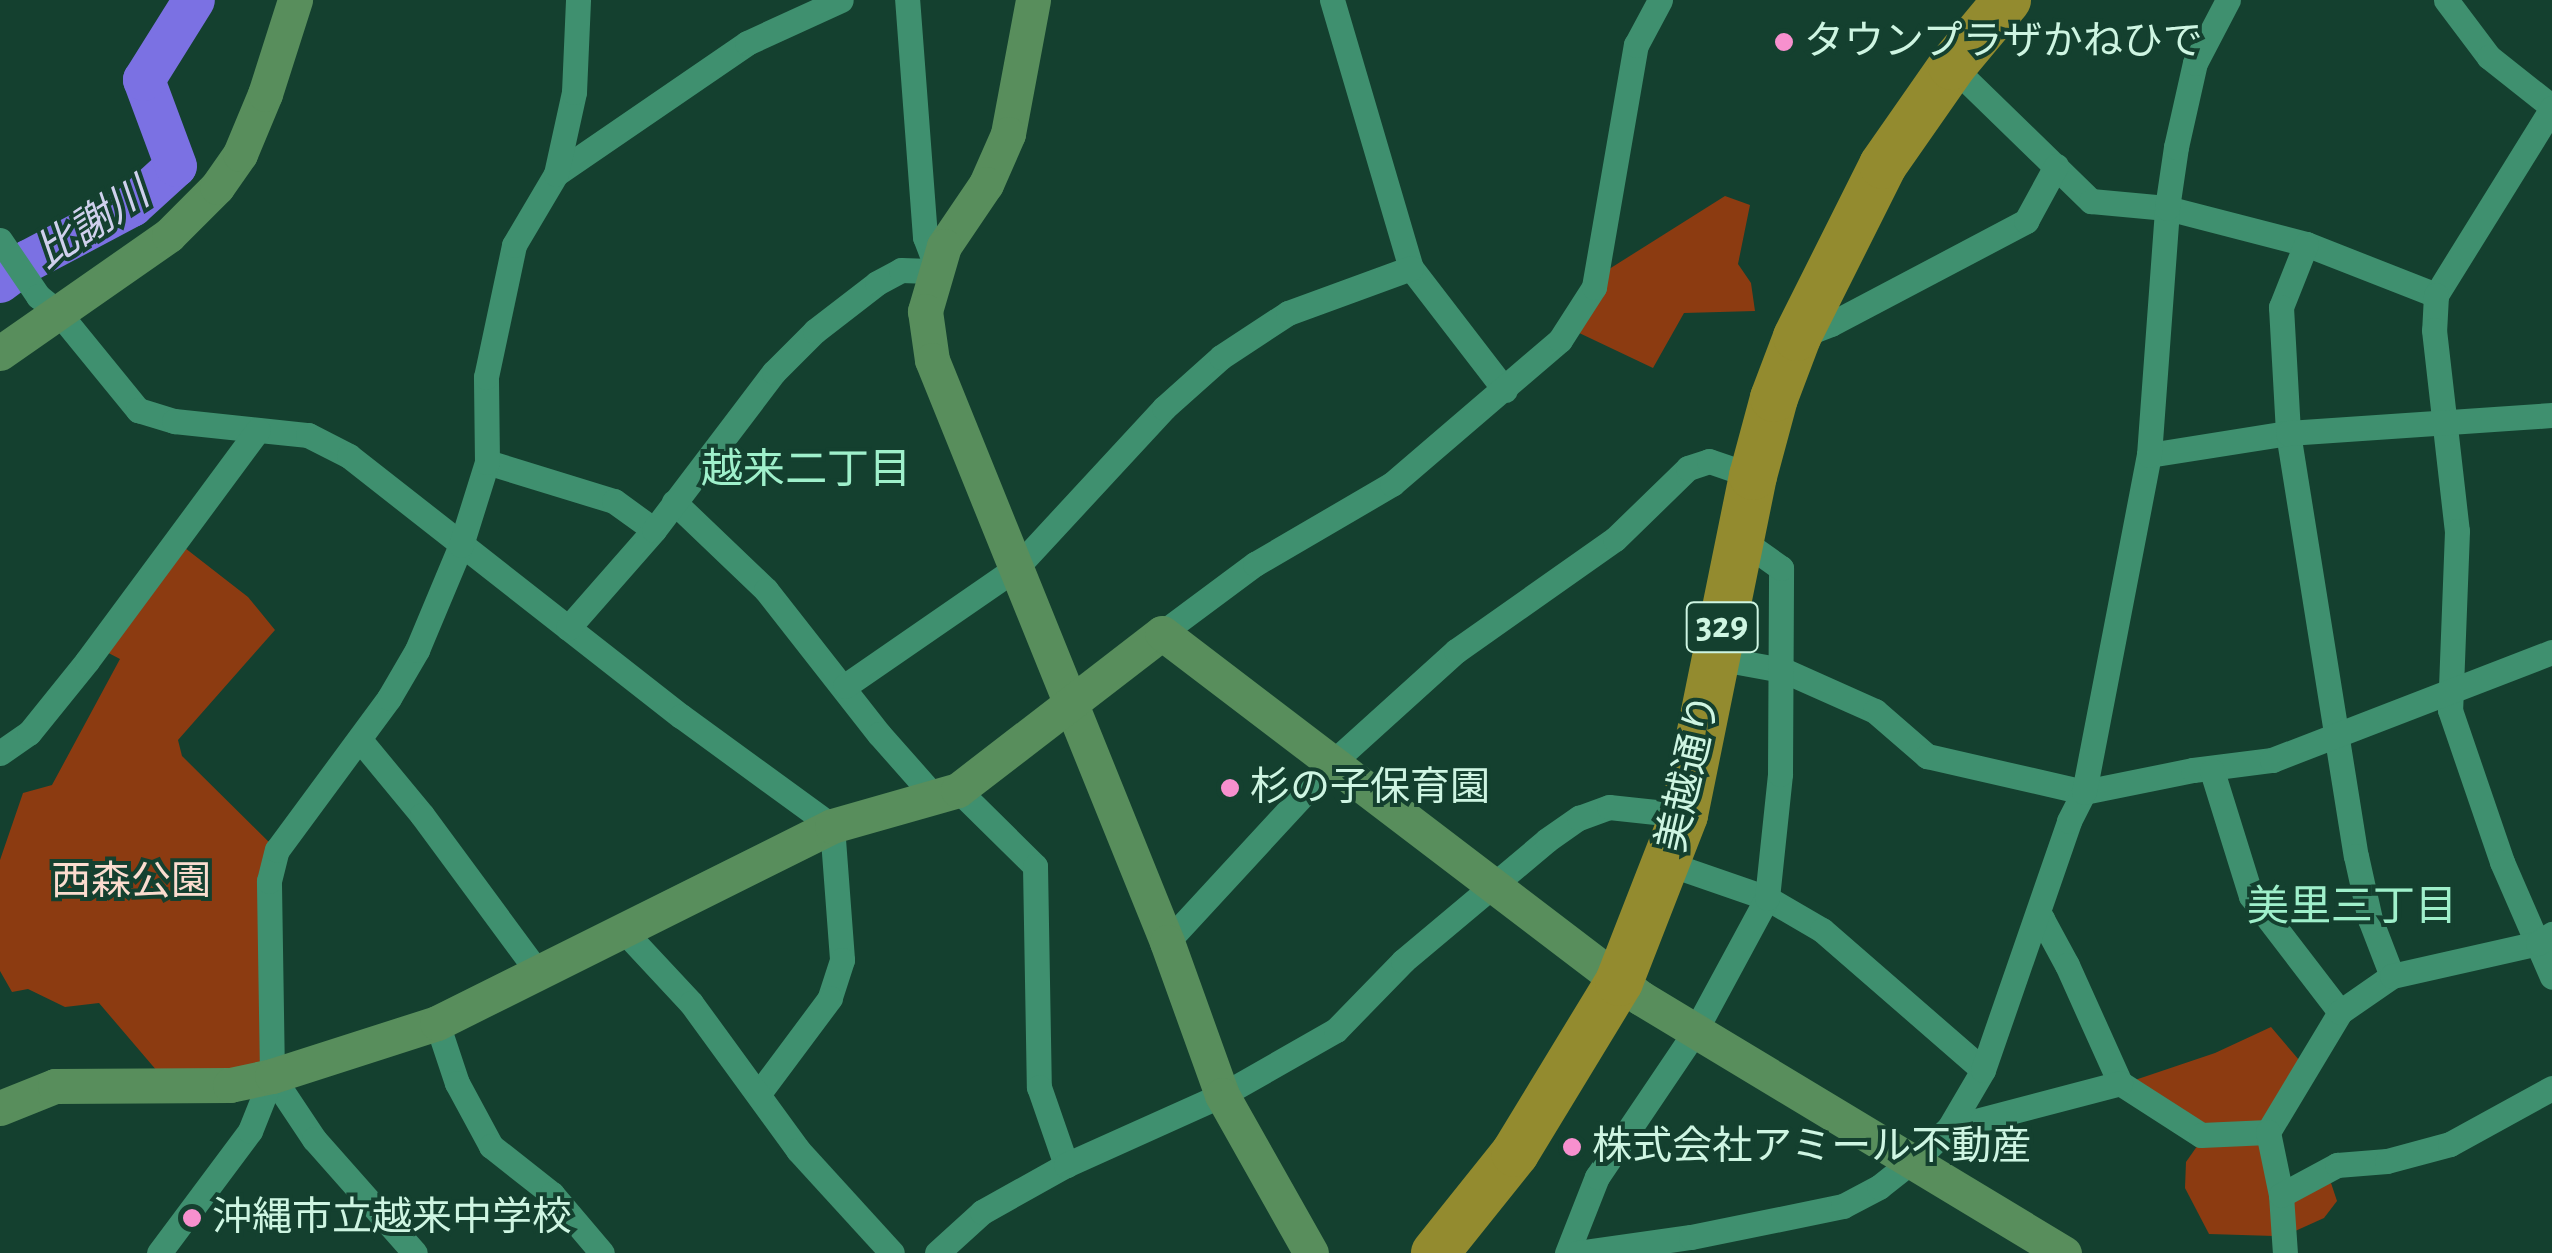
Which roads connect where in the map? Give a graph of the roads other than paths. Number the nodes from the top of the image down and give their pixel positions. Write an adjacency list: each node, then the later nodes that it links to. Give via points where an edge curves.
1 (296, 0): 21 (street, via 240,154 217,187 170,235)
2 (578, 0): 14 (street, via 574,92)
3 (842, 0): 14 (street, via 746,43)
4 (906, 0): 19 (street, via 925,237)
5 (1033, 0): 19 (street, via 1008,134 986,184 944,246)
6 (1332, 0): 18 (street)
7 (1660, 0): 24 (street, via 1636,45 1594,286 1560,340)
8 (2007, 0): 11 (highway, 美越通り / 329)
9 (2228, 0): 15 (street, via 2192,74)
10 (2446, 0): 12 (street, via 2489,56)
11 (1952, 66): 13 (street); 22 (highway, 美越通り / 329, via 1884,165)
12 (2552, 107): 20 (street)
13 (2056, 166): 15 (street, via 2091,201); 22 (street, via 2026,221)
14 (556, 174): 30 (street, via 514,245 486,377)
15 (2167, 208): 17 (street); 29 (street)
16 (3, 244): 21 (street)
17 (2306, 244): 20 (street); 28 (street, via 2281,307)
18 (1411, 268): 24 (street); 36 (street, via 1288,314 1221,357 1164,408)
19 (938, 271): 32 (street, via 901,270 815,331 774,372); 36 (street, via 925,311 932,360)
20 (2436, 295): 26 (street)
21 (48, 304): 23 (street); 27 (street, via 138,410)
22 (1796, 337): 31 (highway, 美越通り / 329)
23 (0, 352)
24 (1505, 390): 38 (street, via 1392,484 1256,564)
25 (2552, 415): 26 (street)
26 (2441, 421): 28 (street); 43 (street, via 2457,531)
27 (258, 430): 35 (street, via 308,435 349,456); 47 (street, via 75,675 28,733)
28 (2288, 433): 29 (street); 45 (street)
29 (2149, 455): 51 (street)
30 (487, 462): 33 (street, via 614,502); 35 (street)
31 (1753, 476): 34 (highway, 美越通り / 329); 48 (street, via 1709,462 1688,468 1616,539 1456,651)
32 (674, 502): 33 (street); 42 (street, via 766,590)
33 (654, 530): 37 (street)
34 (1739, 538): 40 (highway, 美越通り / 329); 41 (street, via 1782,568)
35 (462, 546): 37 (street); 46 (street, via 416,650)
36 (1016, 568): 42 (street); 44 (street)
37 (568, 628): 53 (street)
38 (1162, 633): 44 (street); 48 (street)
39 (2552, 652): 43 (street)
40 (1716, 658): 41 (street); 52 (highway, 美越通り / 329)
41 (1784, 670): 51 (street, via 1875,711 1927,756); 56 (street)
42 (845, 686): 50 (street, via 878,734)
43 (2448, 693): 45 (street); 59 (street, via 2502,862)
44 (1072, 706): 50 (street); 60 (street)
45 (2338, 735): 49 (street, via 2272,760); 62 (street, via 2359,872)
46 (360, 740): 61 (street); 69 (street, via 278,850 270,881)
47 (0, 754)
48 (1332, 763): 55 (street); 60 (street)
49 (2212, 770): 51 (street); 65 (street, via 2252,896)
50 (945, 792): 53 (street); 78 (street, via 1035,866 1039,1087)
51 (2084, 792): 57 (street)
52 (1684, 815): 54 (highway, 美越通り / 329); 55 (street, via 1609,807 1579,818)
53 (832, 826): 58 (street); 72 (street, via 842,960 830,998)
54 (1669, 864): 56 (street); 64 (highway, 美越通り / 329)
55 (1495, 884): 64 (street); 73 (street, via 1402,961 1336,1030)
56 (1766, 898): 67 (street); 68 (street, via 1822,930)
57 (2036, 922): 68 (street); 70 (street, via 2042,920 2067,965)
58 (622, 929): 61 (street); 72 (street, via 691,1002)
59 (2545, 939): 62 (street); 63 (street)
60 (1167, 942): 73 (street)
61 (537, 971): 66 (street)
62 (2392, 976): 65 (street)
63 (2552, 976)
64 (1619, 982): 67 (street); 82 (highway, 美越通り / 329, via 1515,1153)
65 (2340, 1012): 76 (street)
66 (437, 1023): 69 (street); 85 (street, via 457,1083 491,1146 552,1194)
67 (1694, 1032): 77 (street); 89 (street, via 1597,1177)
68 (1983, 1070): 75 (street)
69 (272, 1076): 74 (street, via 230,1084 56,1086); 83 (street, via 250,1131); 84 (street, via 314,1139)
70 (2120, 1083): 75 (street); 76 (street, via 2201,1135)
71 (2552, 1088): 79 (street, via 2450,1144 2337,1166)
72 (760, 1092): 86 (street, via 798,1150)
73 (1222, 1095): 78 (street); 88 (street)
74 (0, 1108)
75 (1949, 1128): 77 (street)
76 (2268, 1132): 79 (street)
77 (1915, 1161): 80 (street, via 1843,1206); 81 (street)
78 (1066, 1165): 87 (street, via 982,1212)
79 (2281, 1194): 91 (street)
80 (1693, 1245): 90 (street)
81 (2053, 1250)
82 (1441, 1251)
83 (159, 1253)
84 (416, 1253)
85 (602, 1253)
86 (892, 1253)
87 (936, 1253)
88 (1311, 1253)
89 (1567, 1253)
90 (1578, 1253)
91 (2285, 1253)

